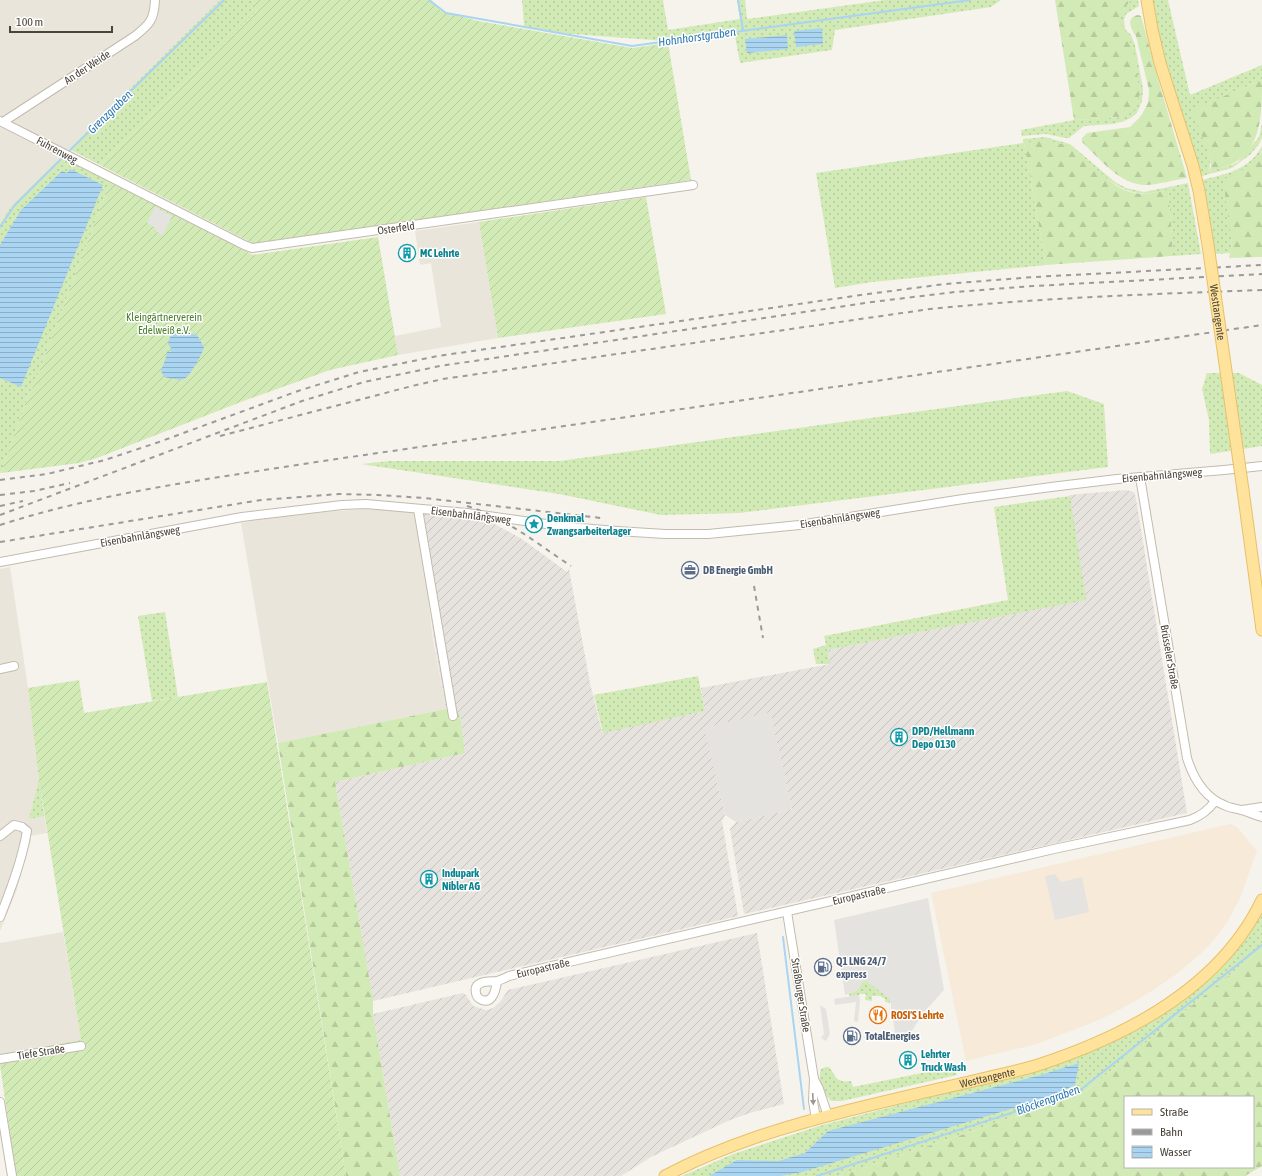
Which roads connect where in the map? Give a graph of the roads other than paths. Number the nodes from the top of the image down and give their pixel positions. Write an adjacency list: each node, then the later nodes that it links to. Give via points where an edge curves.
1 (155, 0): 3 (street, An der Weide, via 148,25 140,32)
2 (1147, 0): 10 (main road, Westtangente, bridge, via 1160,64 1199,190)
3 (2, 121): 4 (street, Fuhrenweg)
4 (114, 178): 5 (street, Osterfeld, via 252,248)
5 (693, 185)
6 (1262, 466): 7 (street, Eisenbahnlängsweg)
7 (1140, 477): 8 (street, Eisenbahnlängsweg, via 963,499 799,525 708,534 665,534 568,527); 14 (street, Brüsseler Straße, via 1187,758 1199,784)
8 (418, 509): 9 (street, Eisenbahnlängsweg, via 366,504 292,510); 13 (street, Eisenbahnlängsweg)
9 (3, 561)
10 (1262, 630)
11 (14, 666): 12 (street)
12 (0, 669)
13 (453, 716)
14 (1215, 801): 16 (street, Brüsseler Straße); 20 (street, Europastraße, via 1208,810 1190,820)
15 (1262, 807): 16 (street, Brüsseler Straße)
16 (1242, 810): 17 (street, Brüsseler Straße)
17 (1262, 817)
18 (0, 836): 21 (street, via 14,825 27,831 10,892)
19 (1262, 900): 27 (main road, Westtangente, via 1235,946 1211,971 1175,1000 1107,1038 1037,1065)
20 (787, 912): 22 (street, Europastraße); 25 (street, Straßburger Straße)
21 (0, 917)
22 (497, 981)
23 (81, 1046): 24 (street, Tiefe Straße)
24 (0, 1059)
25 (814, 1079): 27 (street, Straßburger Straße, via 820,1089); 28 (street, Straßburger Straße, one-way to 28, via 813,1101)
26 (0, 1102): 29 (street)
27 (828, 1116): 28 (main road, Westtangente)
28 (816, 1119): 30 (main road, Westtangente, via 737,1144)
29 (12, 1176)
30 (665, 1176)

